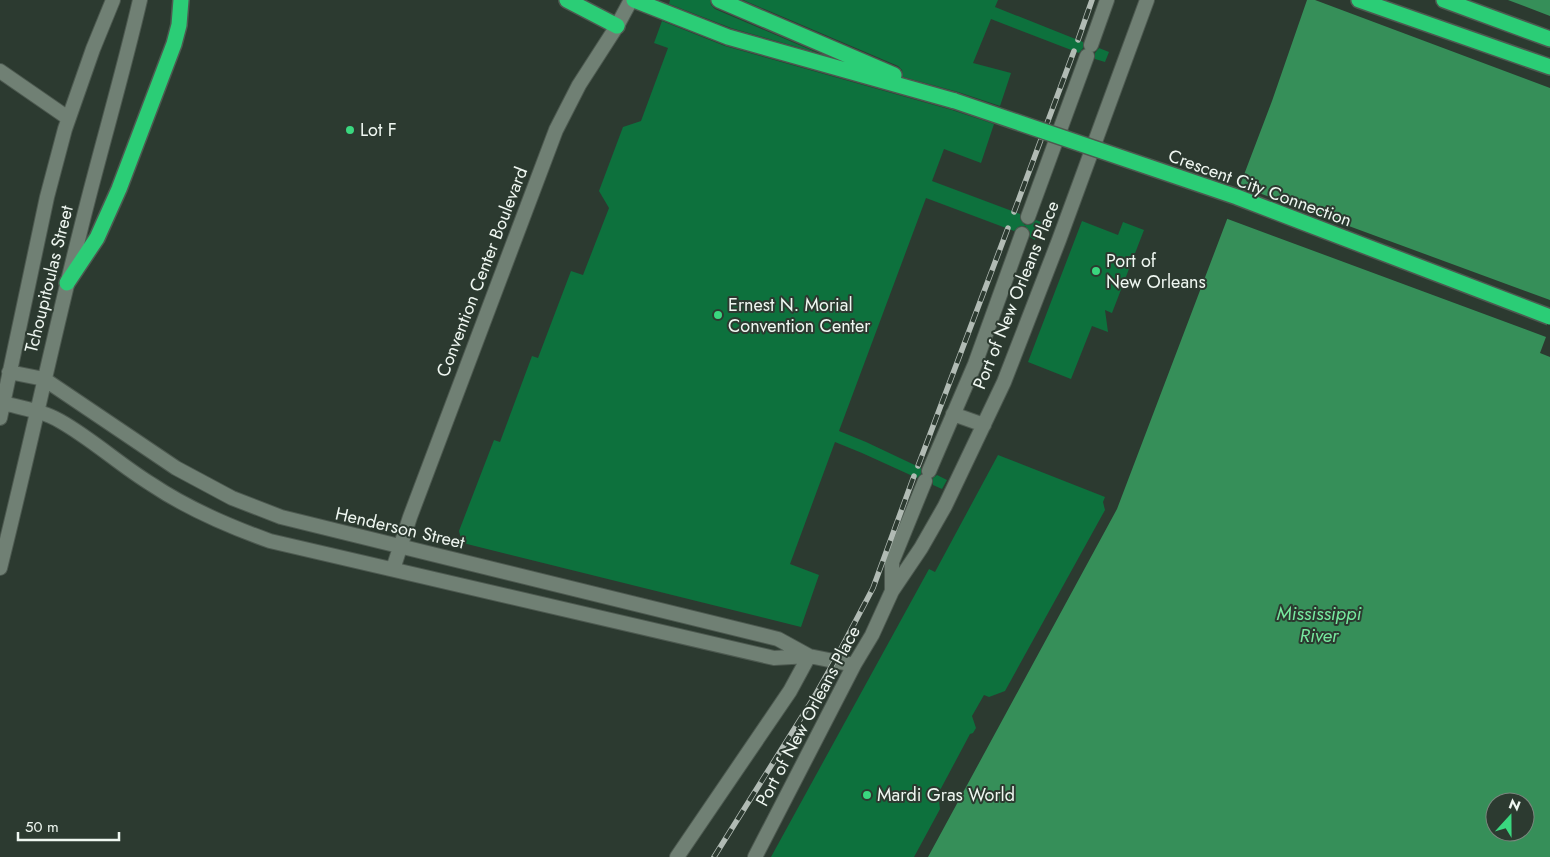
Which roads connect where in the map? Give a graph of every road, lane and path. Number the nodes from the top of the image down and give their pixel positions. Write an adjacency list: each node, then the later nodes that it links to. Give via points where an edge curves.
1 (113, 0): 16 (street, Tchoupitoulas Street)
2 (140, 0): 19 (street, Tchoupitoulas Street)
3 (181, 0): 19 (highway, via 180,25 174,44 118,189 97,238)
4 (567, 0): 11 (highway)
5 (633, 0): 11 (street, Convention Center Boulevard); 15 (highway, via 728,37)
6 (719, 0): 15 (highway)
7 (1107, 0): 17 (street, Port of New Orleans Place)
8 (1147, 0): 27 (street, Port of New Orleans Place, via 1052,258)
9 (1360, 0): 13 (highway)
10 (1444, 0): 12 (highway)
11 (617, 26): 28 (street, Convention Center Boulevard, via 579,85 556,130)
12 (1550, 39)
13 (1550, 67)
14 (0, 72): 16 (street)
15 (955, 101): 20 (highway, Crescent City Connection, bridge, via 1236,197)
16 (68, 118): 21 (street, Tchoupitoulas Street, via 47,197)
17 (1028, 217)
18 (1022, 234): 25 (street, Port of New Orleans Place)
19 (67, 283): 22 (street, Tchoupitoulas Street)
20 (1550, 317)
21 (9, 372): 22 (street, Henderson Street); 23 (street, Tchoupitoulas Street)
22 (44, 379): 24 (street, Tchoupitoulas Street); 28 (street, Henderson Street, via 176,468 232,498 298,522)
23 (3, 403): 24 (street, Henderson Street); 26 (street, Tchoupitoulas Street)
24 (37, 411): 29 (street, Tchoupitoulas Street); 30 (street, Henderson Street, via 60,420 149,483 213,519 270,541)
25 (953, 414): 27 (street); 31 (street, Port of New Orleans Place, via 892,562)
26 (0, 418)
27 (984, 425): 31 (street, Port of New Orleans Place, via 945,506)
28 (400, 546): 30 (street, Convention Center Boulevard); 32 (street, Henderson Street)
29 (0, 568)
30 (393, 568): 33 (street, Henderson Street)
31 (892, 592): 35 (street, Port of New Orleans Place)
32 (691, 618): 33 (street); 34 (street, Henderson Street, via 778,639)
33 (687, 637): 34 (street, Henderson Street, via 774,658)
34 (809, 656): 35 (street, Henderson Street); 36 (street, via 790,691)
35 (854, 665): 37 (street, Port of New Orleans Place)
36 (677, 857)
37 (755, 857)

